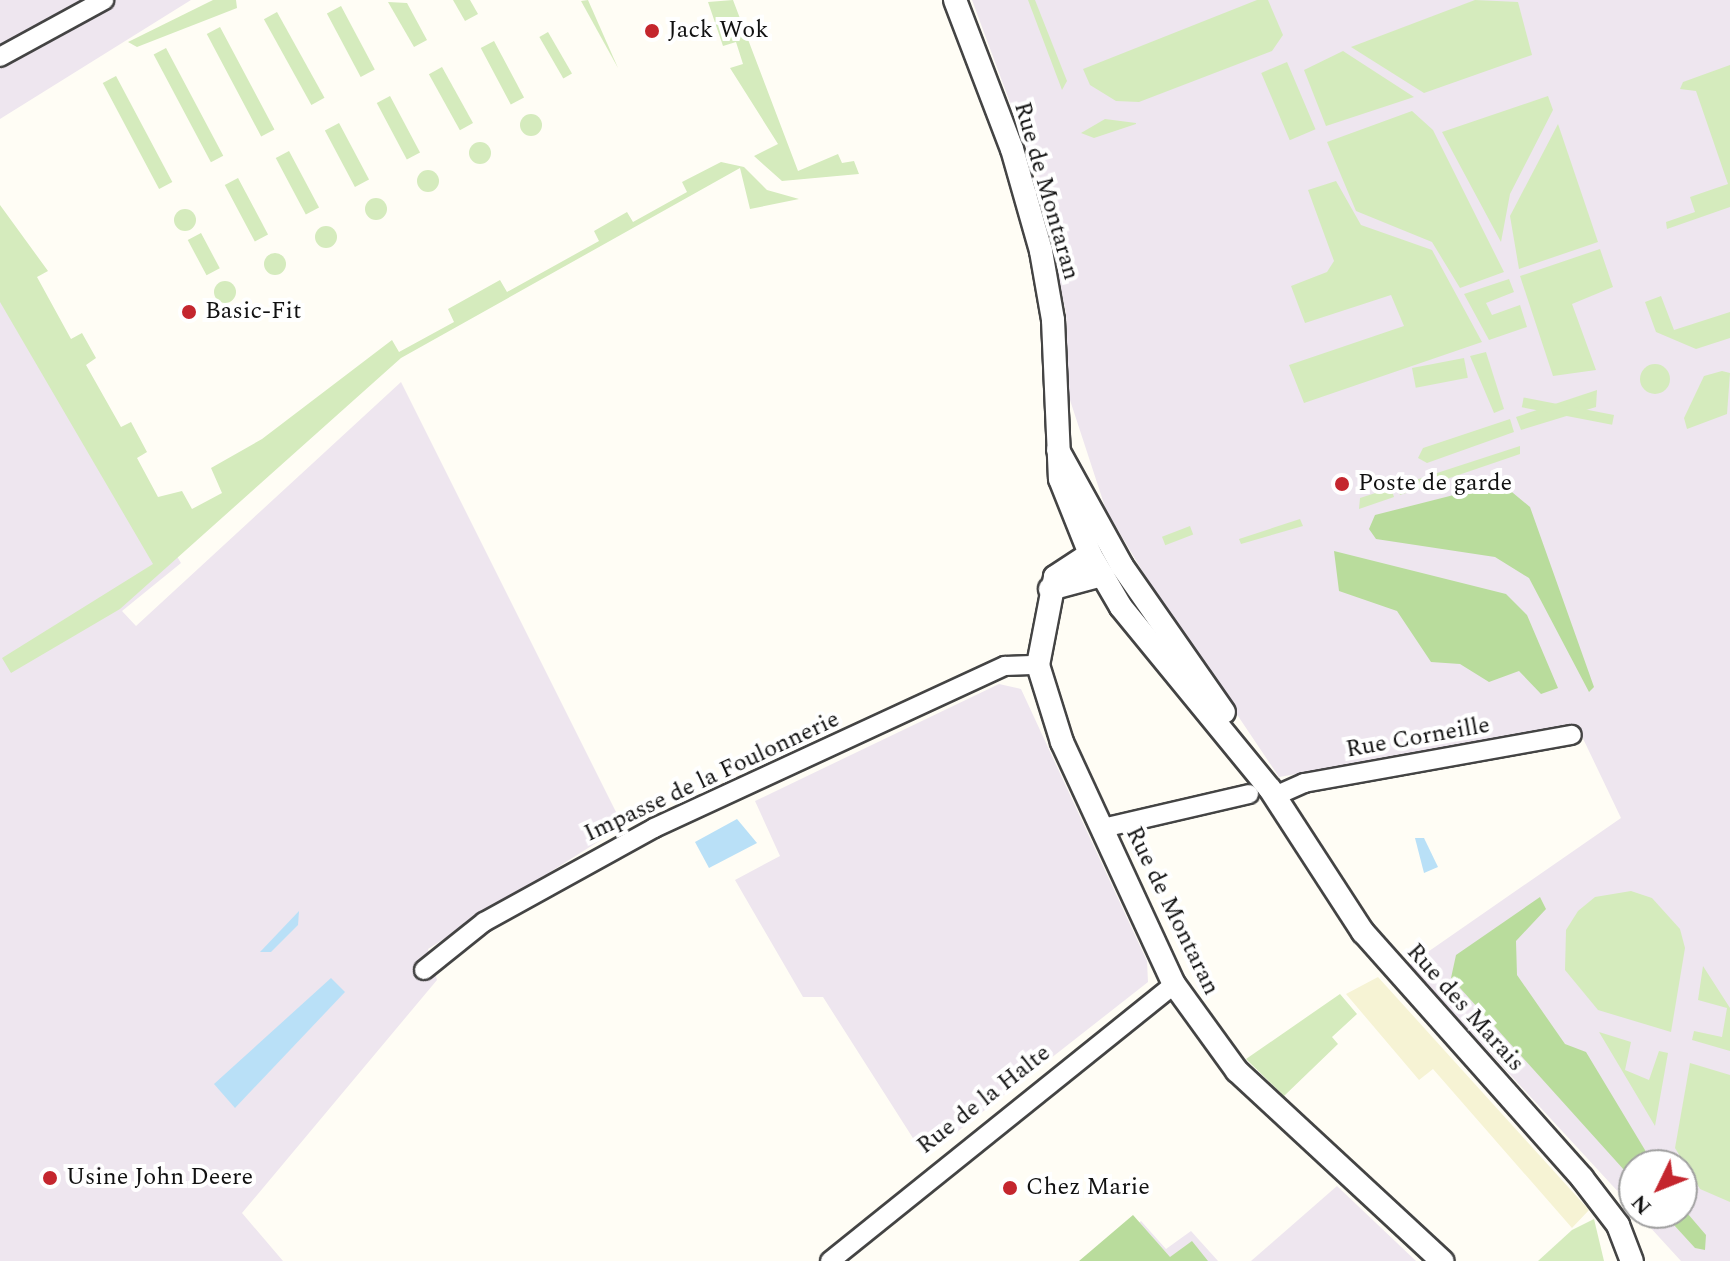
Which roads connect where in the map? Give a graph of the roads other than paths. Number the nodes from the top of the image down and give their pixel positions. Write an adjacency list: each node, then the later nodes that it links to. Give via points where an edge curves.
1 (104, 0): 3 (street)
2 (955, 0): 4 (street, Rue de Montaran, via 1012,149 1041,251 1053,320)
3 (0, 57)
4 (1058, 450): 5 (street, Rue de Montaran, via 1060,479); 8 (street, Rue de Montaran)
5 (1090, 554): 6 (street, Rue de Montaran); 7 (street, via 1060,571)
6 (1102, 575): 7 (street); 9 (street, Rue de Montaran)
7 (1050, 589): 10 (street, Rue de Montaran)
8 (1143, 597): 12 (street, Rue des Marais)
9 (1121, 607): 12 (street, Rue des Marais)
10 (1038, 665): 13 (street, Rue de Montaran, via 1062,742); 14 (street, Impasse de la Foulonnerie, via 1005,666 654,828 564,873)
11 (1572, 735): 12 (street, Rue Corneille)
12 (1265, 793): 13 (street, Rue Corneille); 16 (street, Rue des Marais, via 1363,932 1582,1178)
13 (1103, 828): 15 (street, Rue de Montaran)
14 (424, 970)
15 (1174, 984): 17 (street, Rue de la Halte); 18 (street, Rue de Montaran, via 1246,1080)
16 (1630, 1259)
17 (830, 1261)
18 (1442, 1261)

